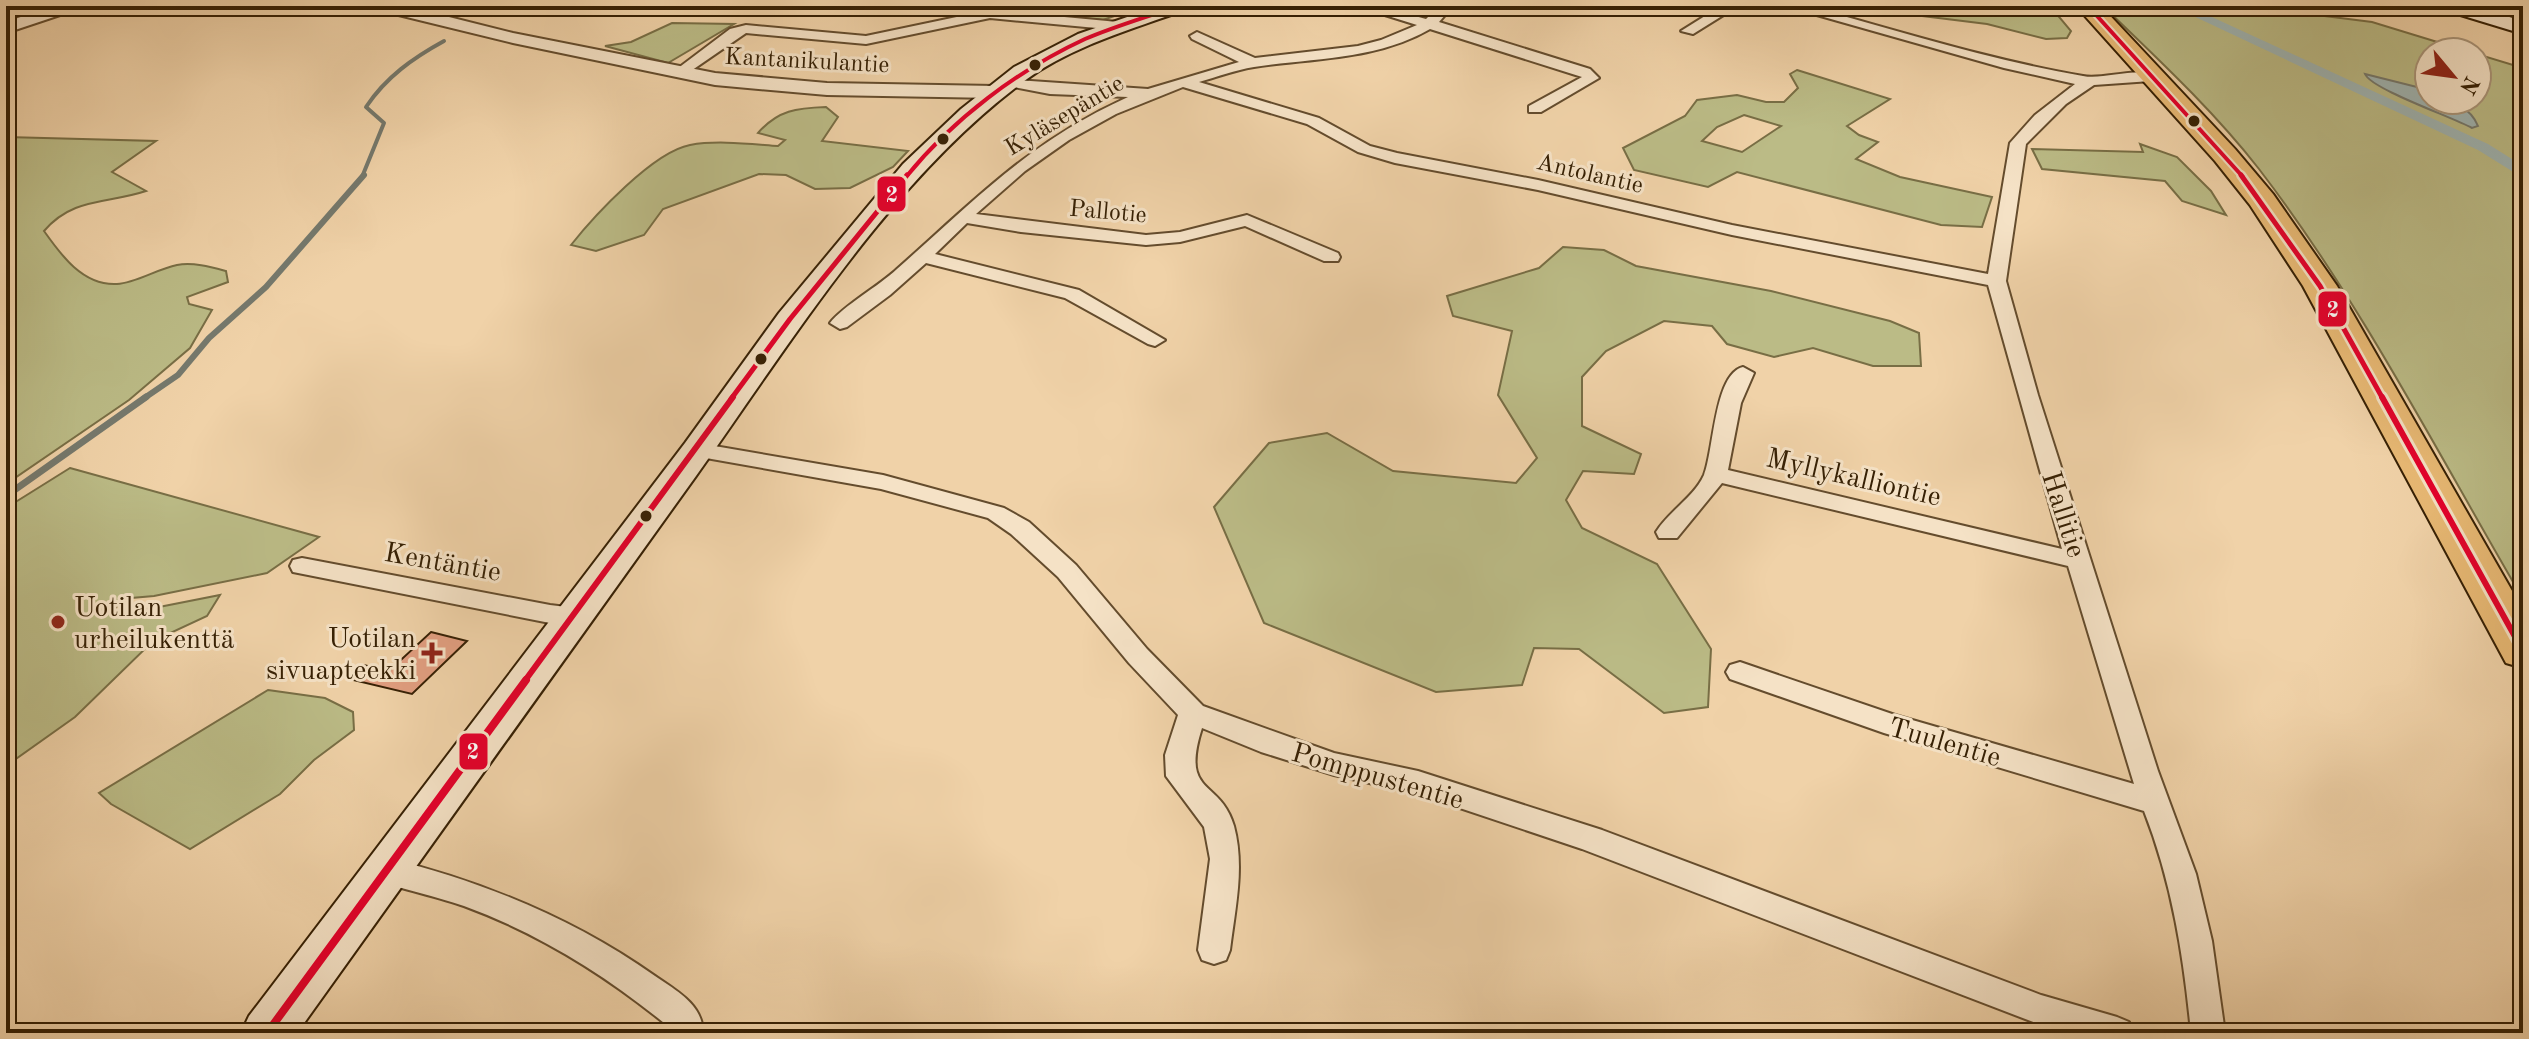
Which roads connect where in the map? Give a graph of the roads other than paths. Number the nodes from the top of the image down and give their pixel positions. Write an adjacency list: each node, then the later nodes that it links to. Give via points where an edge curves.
1 (69, 6): 16 (street)
2 (384, 6): 12 (street, Kantanikulantie)
3 (434, 6): 12 (street)
4 (1178, 6): 15 (main road)
5 (1363, 6): 13 (street)
6 (1446, 6): 13 (street, Kyläsepäntie)
7 (1731, 6): 17 (street)
8 (1792, 6): 23 (street)
9 (2088, 6): 21 (highway)
10 (2451, 6): 14 (main road)
11 (993, 10): 15 (street); 20 (street, via 866,40 746,29)
12 (415, 14): 20 (street, Kantanikulantie)
13 (1429, 24): 19 (street, Kyläsepäntie, via 1351,52); 26 (street, via 1592,78)
14 (2520, 25)
15 (1118, 26): 24 (main road)
16 (6, 28)
17 (1688, 31)
18 (1197, 36): 19 (street)
19 (1253, 63): 22 (street, Kyläsepäntie)
20 (680, 72): 24 (street, Kantanikulantie, via 762,85)
21 (2151, 77): 23 (street); 40 (highway, via 2262,200 2320,286)
22 (1182, 82): 25 (street, Kyläsepäntie); 30 (street, Antolantie, via 1313,121 1364,149 1395,158)
23 (2088, 82): 30 (street, Hallitie, via 2018,143)
24 (1001, 87): 25 (street); 34 (main road, via 903,181 790,319)
25 (1148, 93): 27 (street, Kyläsepäntie, via 1033,157)
26 (1535, 109)
27 (964, 217): 28 (street, Kyläsepäntie); 29 (street, Pallotie, via 1146,240 1247,220)
28 (924, 257): 31 (street, Kyläsepäntie); 32 (street, via 1072,294)
29 (1331, 257)
30 (1996, 281): 37 (street, Hallitie)
31 (840, 323)
32 (1155, 340)
33 (1743, 373): 35 (street, via 1730,403)
34 (697, 450): 39 (main road); 42 (street, Pomppustentie, via 883,482 996,513 1067,571)
35 (1716, 474): 36 (street); 37 (street, Myllykalliontie)
36 (1668, 532)
37 (2080, 561): 43 (street, Hallitie)
38 (302, 566): 39 (street, Kentäntie)
39 (574, 615): 44 (main road)
40 (2523, 651)
41 (1740, 672): 43 (street, Tuulentie, via 1889,725)
42 (1193, 713): 45 (street, via 1179,755 1181,776 1218,823 1225,859); 46 (street, Pomppustentie, via 1334,764 1418,783 1591,839)
43 (2153, 802): 50 (street, Hallitie, via 2174,849 2193,928)
44 (387, 871): 47 (main road); 48 (street, via 443,884 527,915 645,985 686,1020)
45 (1214, 950)
46 (2041, 1021): 49 (street, Pomppustentie)
47 (267, 1033)
48 (686, 1033)
49 (2117, 1033)
50 (2208, 1033)

